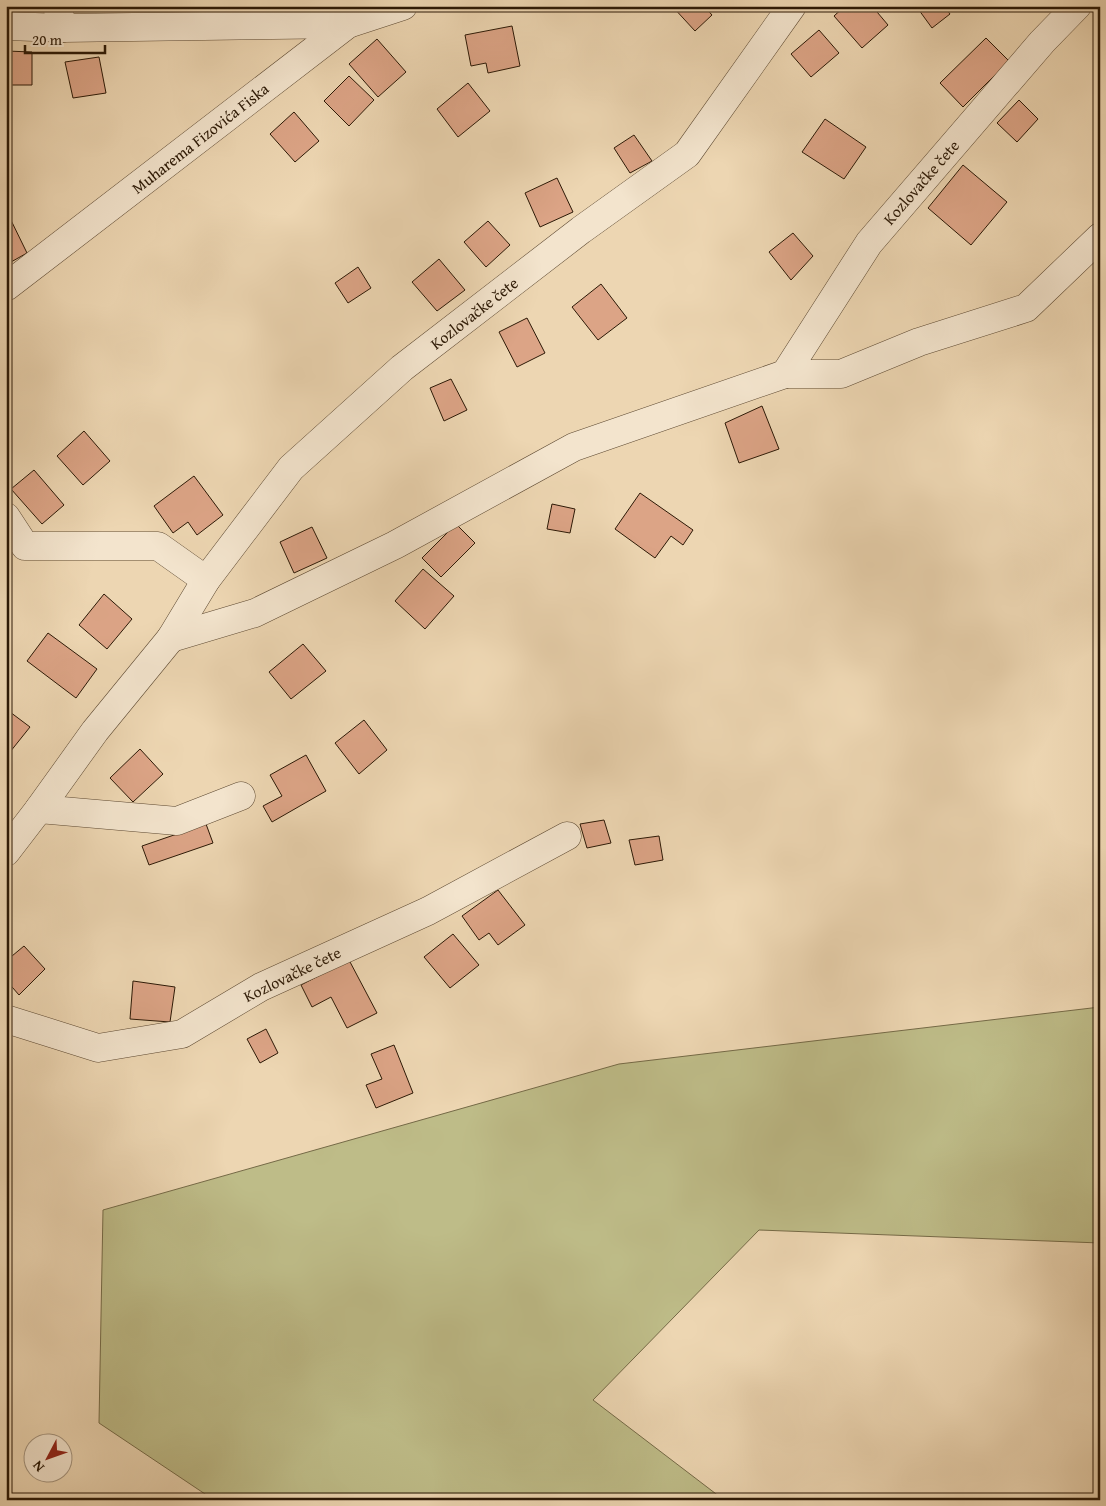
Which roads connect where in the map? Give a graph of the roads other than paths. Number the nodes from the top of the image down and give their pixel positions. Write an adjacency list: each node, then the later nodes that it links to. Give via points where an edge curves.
1 (403, 6): 5 (street, Muharema Fizovića Fiska)
2 (792, 6): 11 (street, Kozlovačke čete, via 687,154 581,230 402,368 292,468)
3 (1077, 6): 9 (street, Kozlovačke čete, via 1042,42 869,243)
4 (60, 17): 5 (street); 6 (street)
5 (348, 24): 8 (street, Muharema Fizovića Fiska)
6 (6, 26)
7 (1100, 238): 9 (street, via 1026,308 919,342 842,374)
8 (6, 287)
9 (785, 374): 12 (street, via 574,448 395,546 255,613)
10 (6, 516): 11 (street, via 25,546 158,546)
11 (206, 580): 12 (street, Kozlovačke čete)
12 (171, 638): 14 (street, Kozlovačke čete, via 95,731)
13 (241, 796): 14 (street, via 178,821)
14 (39, 809): 16 (street, Kozlovačke čete)
15 (567, 836): 17 (street, Kozlovačke čete, via 428,911 261,987 182,1034 98,1048)
16 (6, 852)
17 (6, 1019)

